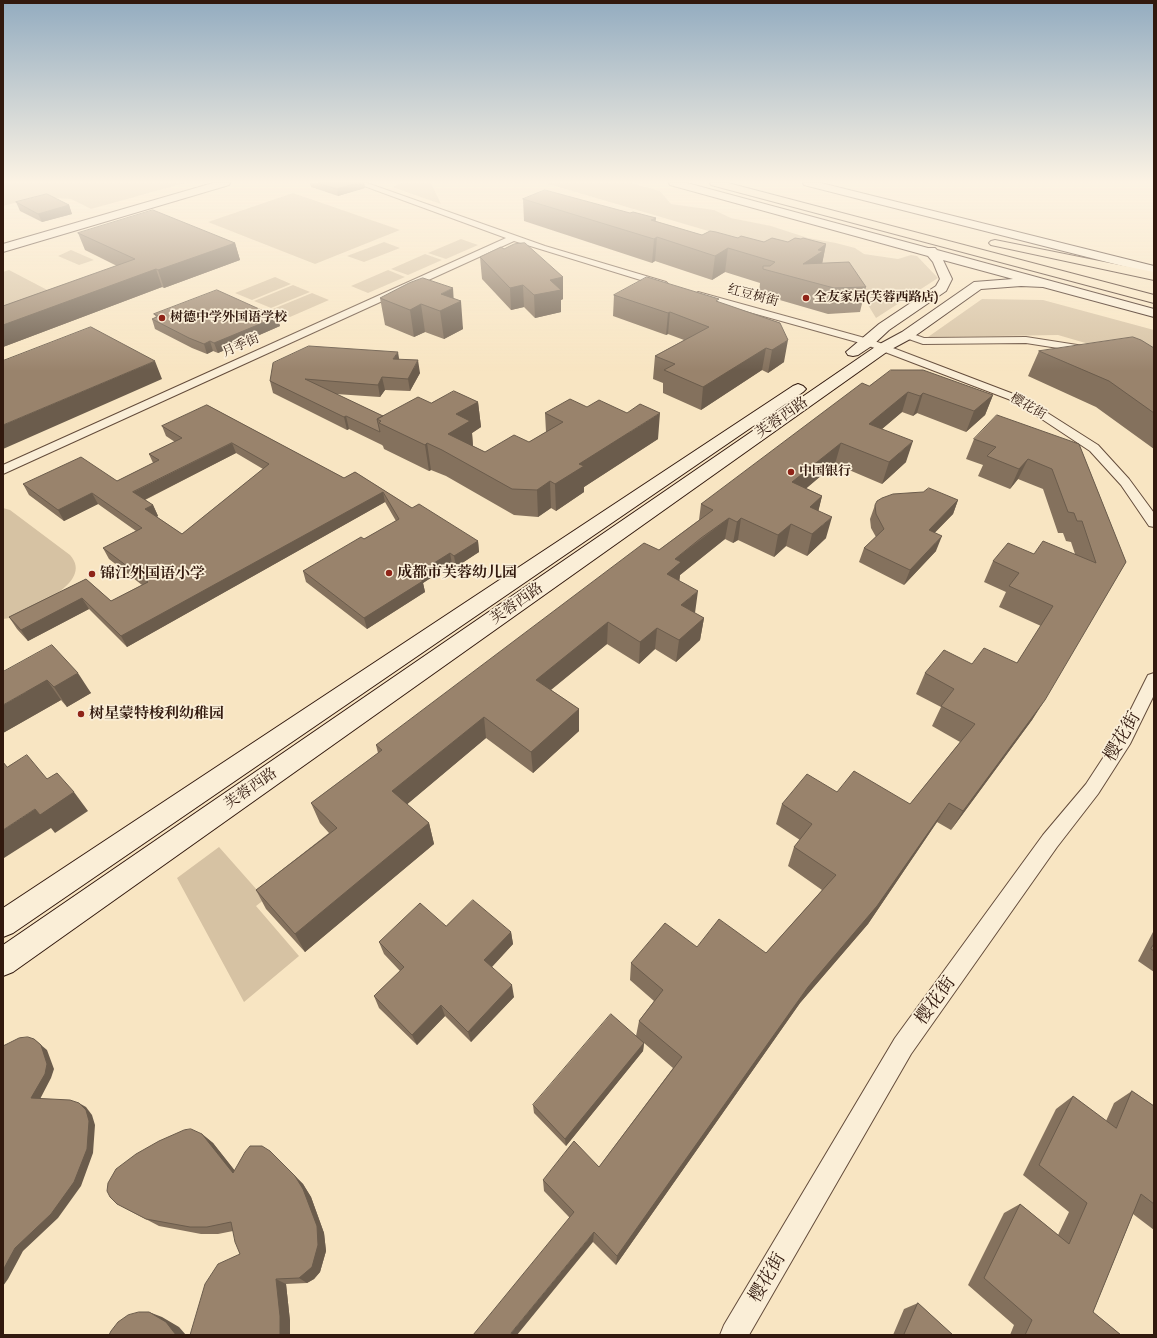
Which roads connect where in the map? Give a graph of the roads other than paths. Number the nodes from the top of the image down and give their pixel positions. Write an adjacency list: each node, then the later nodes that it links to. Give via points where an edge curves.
1 (497, 245): 21 (street, 月季街)
2 (537, 245): 14 (street)
3 (929, 245): 8 (main road)
4 (930, 245): 8 (highway)
5 (1002, 245): 13 (highway)
6 (1006, 245): 9 (highway)
7 (1056, 245): 10 (main road)
8 (939, 248): 12 (main road); 16 (highway); 17 (highway, via 1084,286); 19 (main road, 芙蓉西路, via 939,262 946,279 941,288 884,327)
9 (1047, 254): 10 (highway); 11 (highway)
10 (1154, 270)
11 (1154, 276)
12 (1043, 283): 17 (main road); 18 (main road, 芙蓉西路, via 978,285)
13 (1154, 284)
14 (675, 288)
15 (690, 292): 19 (street, 红豆树街)
16 (1154, 299)
17 (1154, 312)
18 (907, 335): 19 (main road, 芙蓉西路); 20 (street, via 923,341 1026,340)
19 (876, 345): 22 (street, 樱花街, via 1020,400 1052,420 1094,448 1124,482); 24 (main road, 芙蓉西路); 25 (main road, 芙蓉西路)
20 (1103, 352)
21 (3, 470)
22 (1154, 523)
23 (1154, 679): 26 (street, 樱花街, via 1124,739 1092,788 1050,841 903,1046)
24 (3, 924)
25 (3, 962)
26 (734, 1335)

